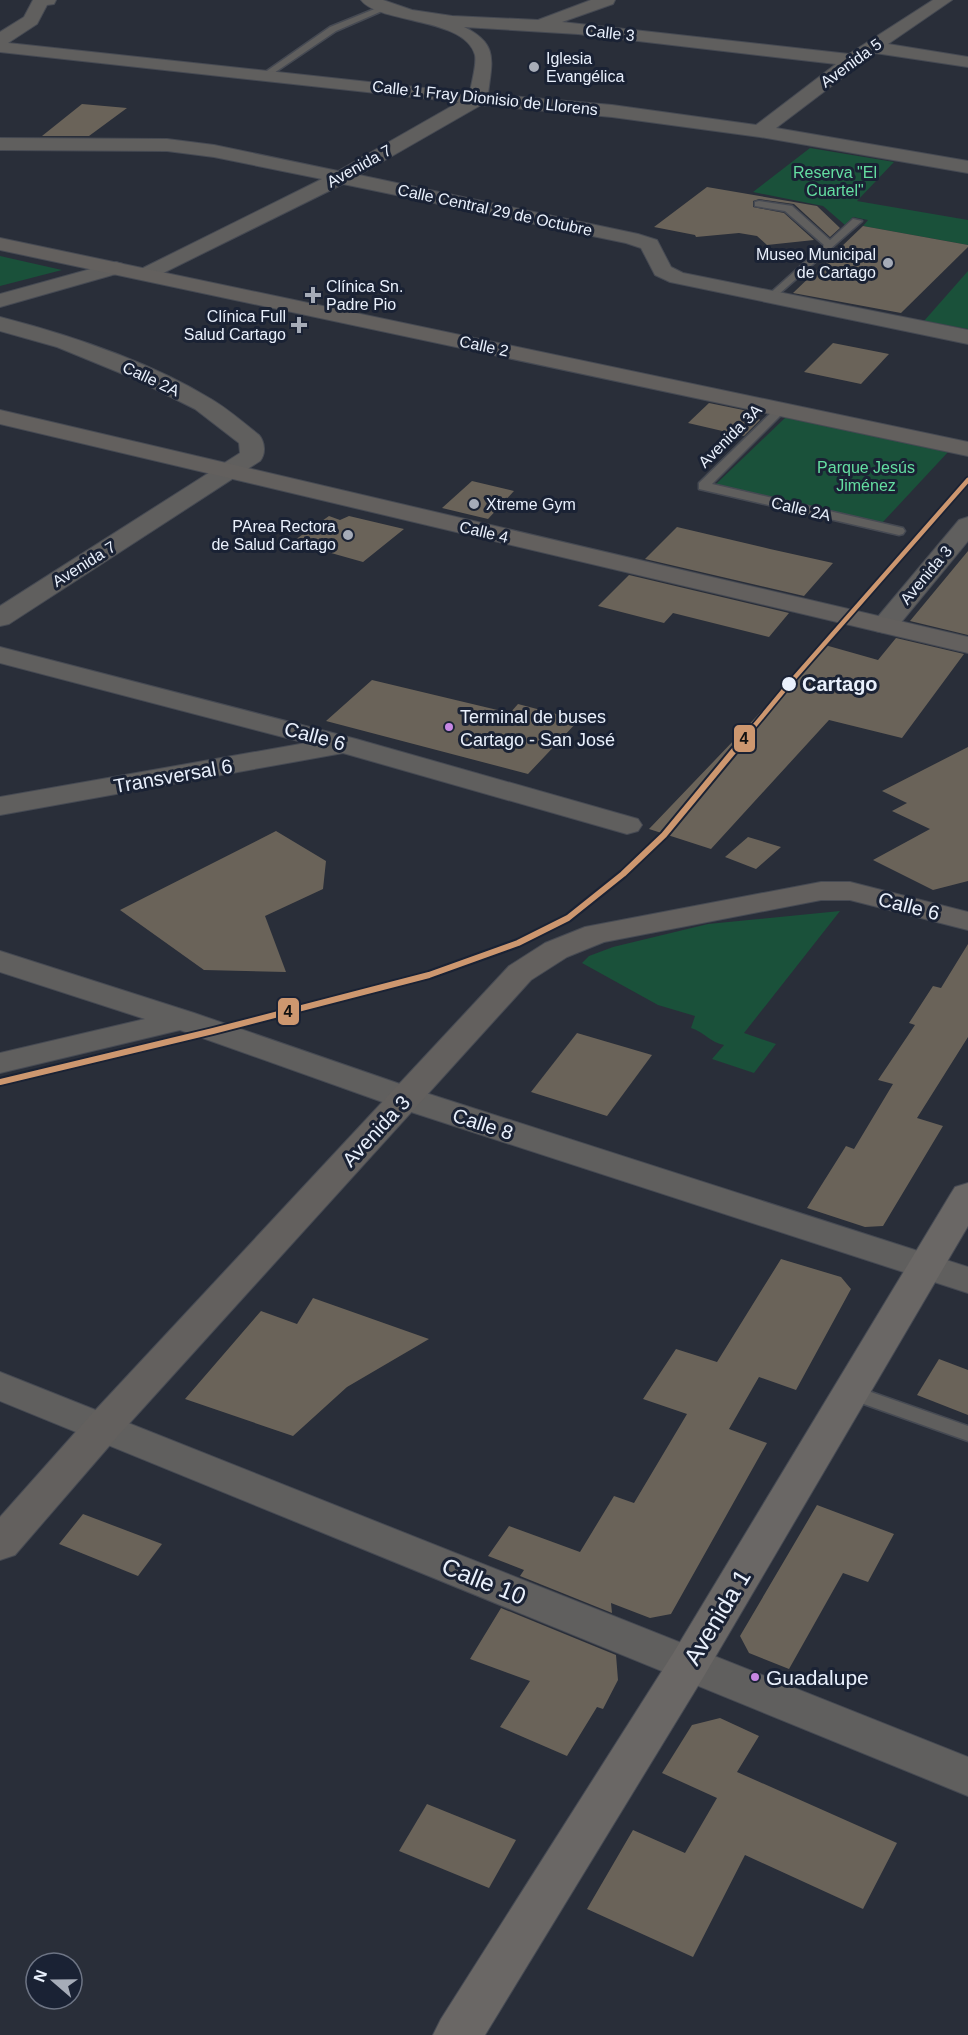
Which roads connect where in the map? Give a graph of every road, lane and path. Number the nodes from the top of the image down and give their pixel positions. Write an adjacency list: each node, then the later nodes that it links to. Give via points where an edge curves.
1 (41, 0): 8 (street, via 31,20)
2 (369, 0): 5 (street, Calle 3)
3 (607, 0): 7 (street)
4 (944, 0): 10 (street, Avenida 5)
5 (385, 8): 6 (street, Calle 3); 13 (lane, via 333,28)
6 (440, 21): 7 (street, Calle 3); 14 (street, via 473,38 484,56)
7 (539, 25): 11 (street, Calle 3)
8 (0, 40)
9 (0, 47): 13 (street, Calle 1 Fray Dionisio de Llorens)
10 (872, 47): 11 (street, Avenida 5); 12 (street)
11 (852, 60): 15 (street, Avenida 5)
12 (968, 62)
13 (265, 75): 14 (street, Calle 1 Fray Dionisio de Llorens)
14 (478, 99): 15 (street, Calle 1 Fray Dionisio de Llorens, via 612,111); 18 (street, Avenida 7)
15 (760, 131): 17 (street, Calle 1 Fray Dionisio de Llorens)
16 (0, 144): 18 (street, Calle Central 29 de Octubre, via 167,145)
17 (968, 167)
18 (340, 178): 24 (street, Avenida 7); 25 (street, Calle Central 29 de Octubre, via 631,238 650,244 662,271 677,278)
19 (759, 204): 22 (lane, via 788,208)
20 (857, 221): 22 (lane)
21 (0, 244): 23 (street, Calle 2)
22 (830, 245): 25 (lane)
23 (116, 268): 24 (street, Calle 2); 26 (street)
24 (146, 274): 29 (street, Calle 2)
25 (771, 298): 28 (street, Calle Central 29 de Octubre)
26 (0, 301)
27 (0, 324): 32 (street, Calle 2A, via 65,342 203,404 251,440 252,456)
28 (968, 337)
29 (781, 409): 31 (street, Calle 2); 33 (lane, Avenida 3A)
30 (0, 417): 32 (street, Calle 4)
31 (968, 449)
32 (229, 472): 36 (street, Avenida 7); 37 (street, Calle 4)
33 (703, 486): 35 (lane, Calle 2A)
34 (968, 525): 37 (street, Avenida 3)
35 (899, 531)
36 (0, 618)
37 (885, 625): 38 (street, Calle 4)
38 (968, 645)
39 (0, 655): 40 (street, Calle 6)
40 (346, 745): 41 (street, Transversal 6); 42 (street, Calle 6)
41 (0, 806)
42 (627, 825)
43 (850, 891): 44 (street, Calle 6); 48 (street, Avenida 3, via 821,891 607,932 556,950 520,973)
44 (968, 921)
45 (0, 961): 46 (street, Calle 8)
46 (182, 1020): 47 (street); 48 (street, Calle 8)
47 (0, 1064)
48 (406, 1099): 50 (street, Calle 8); 54 (street, Avenida 3)
49 (968, 1195): 50 (main road, Avenida 1)
50 (926, 1266): 51 (street, Calle 8); 53 (main road, Avenida 1)
51 (968, 1280)
52 (0, 1386): 54 (street, Calle 10)
53 (851, 1392): 55 (lane); 57 (main road, Avenida 1)
54 (103, 1427): 56 (street, Avenida 3); 57 (street, Calle 10)
55 (968, 1434)
56 (0, 1544)
57 (689, 1664): 58 (street, Calle 10); 59 (main road, Avenida 1)
58 (968, 1777)
59 (458, 2035)

